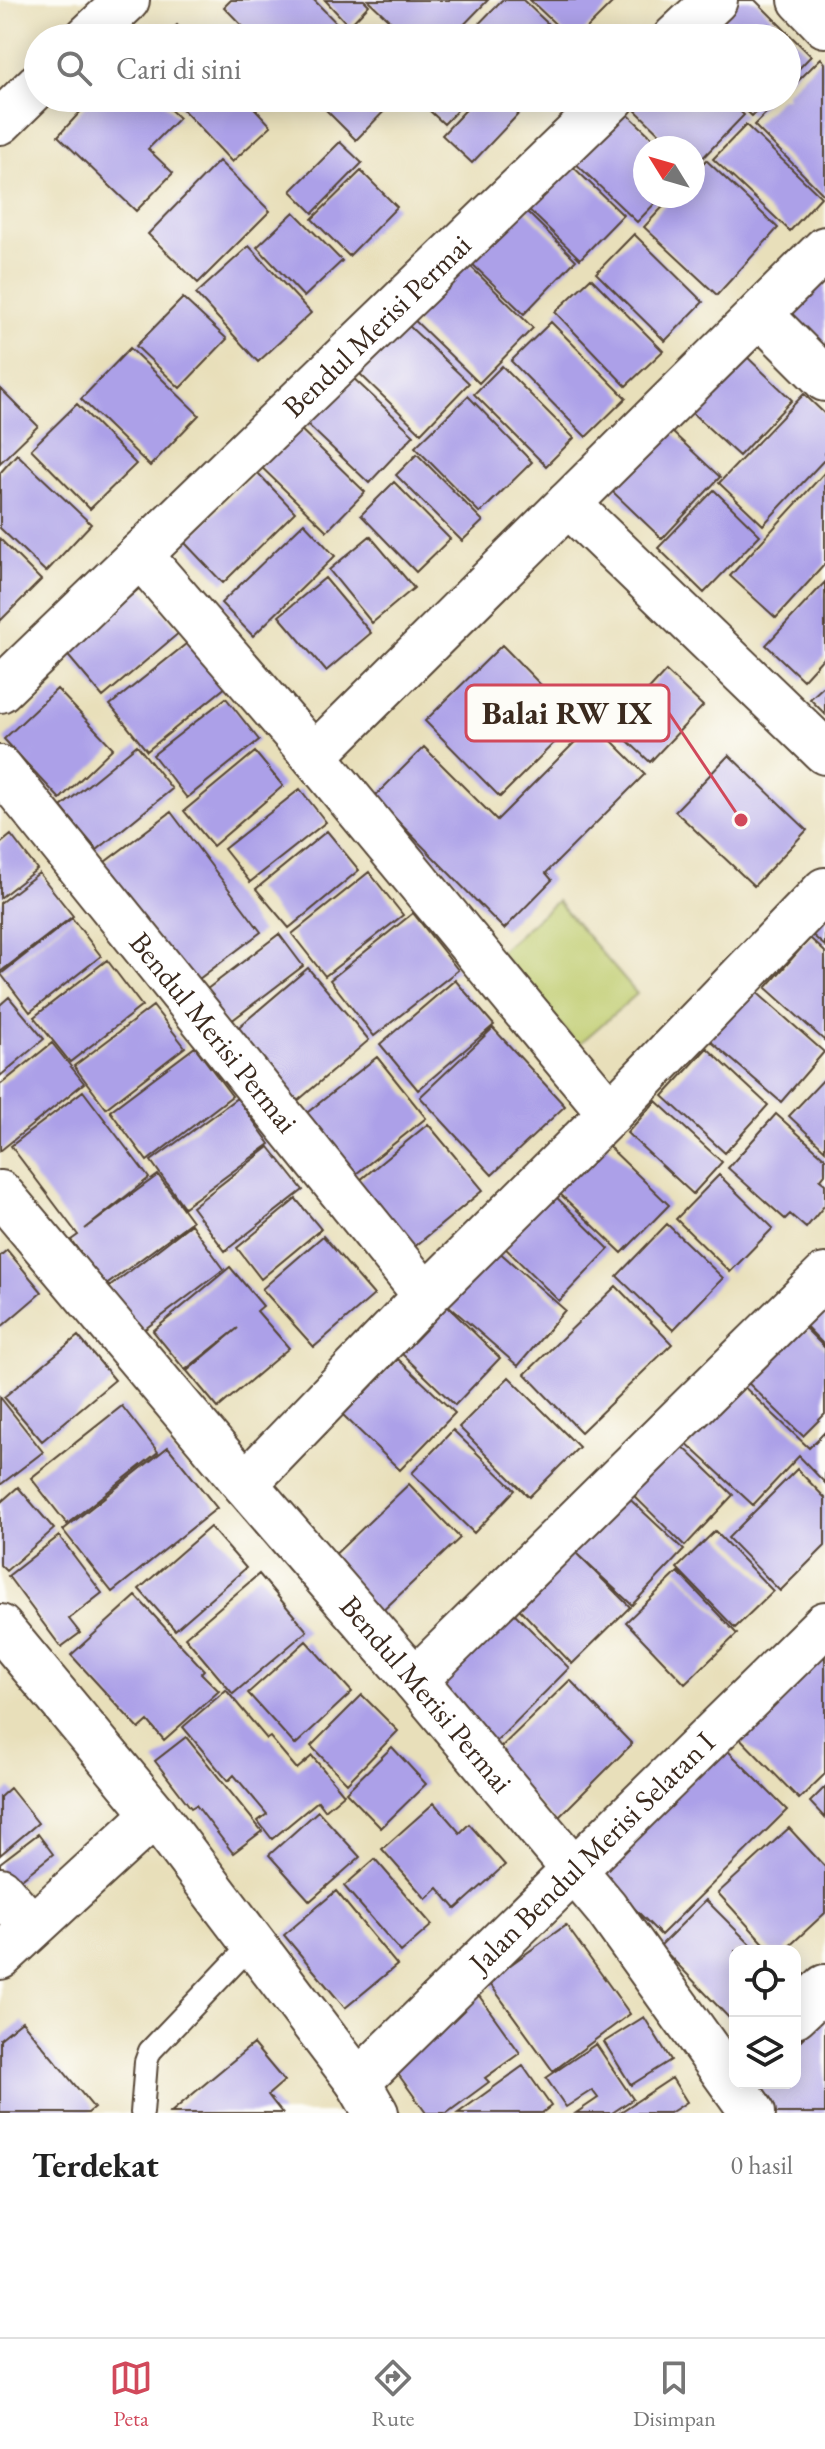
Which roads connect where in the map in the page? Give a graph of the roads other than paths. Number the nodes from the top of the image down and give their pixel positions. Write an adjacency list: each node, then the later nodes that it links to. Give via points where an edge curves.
1 (127, 0): 4 (street)
2 (715, 0): 5 (street)
3 (801, 0): 6 (street)
4 (102, 24)
5 (690, 24)
6 (825, 25)
7 (24, 99): 9 (street)
8 (599, 112): 14 (street, Bendul Merisi Permai)
9 (0, 122)
10 (825, 249): 11 (street)
11 (760, 314): 12 (street); 13 (street)
12 (825, 379)
13 (568, 504): 16 (street); 17 (street)
14 (140, 555): 15 (street, Bendul Merisi Permai); 17 (street)
15 (0, 690)
16 (825, 752)
17 (314, 756): 20 (street)
18 (0, 768): 23 (street, Bendul Merisi Permai)
19 (825, 890): 20 (street)
20 (610, 1113): 23 (street)
21 (0, 1193): 24 (street, Bendul Merisi Permai)
22 (825, 1276): 27 (street)
23 (426, 1296): 24 (street)
24 (245, 1484): 27 (street, Bendul Merisi Permai)
25 (825, 1624): 29 (street, Jalan Bendul Merisi Selatan I)
26 (0, 1627): 28 (street)
27 (415, 1680): 29 (street, Bendul Merisi Permai)
28 (155, 1814): 31 (street); 32 (street)
29 (573, 1870): 36 (street, Bendul Merisi Permai); 38 (street, Jalan Bendul Merisi Selatan I)
30 (0, 1890): 31 (street)
31 (32, 1927): 33 (street)
32 (253, 1943): 38 (street); 39 (lane, via 150,2051)
33 (0, 1957)
34 (825, 1987): 35 (street)
35 (801, 2009)
36 (729, 2069)
37 (740, 2089): 40 (street, Bendul Merisi Permai)
38 (367, 2097)
39 (142, 2113)
40 (753, 2113)

